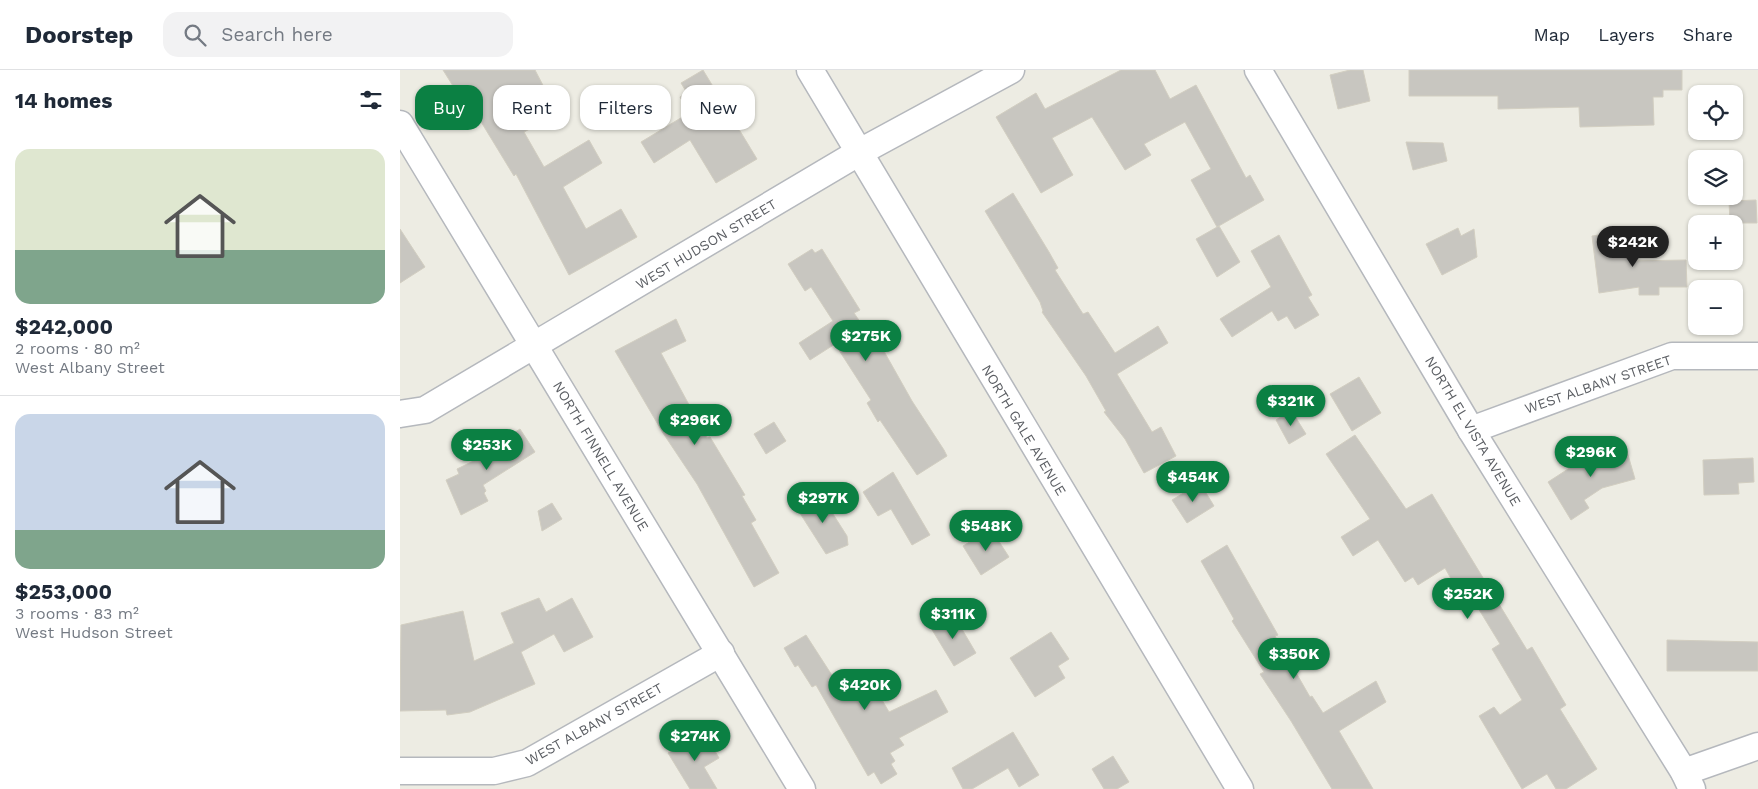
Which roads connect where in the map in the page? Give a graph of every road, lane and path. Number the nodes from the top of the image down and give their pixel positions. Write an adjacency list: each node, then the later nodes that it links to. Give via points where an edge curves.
1 (810, 70): 5 (street, NORTH GALE AVENUE)
2 (1011, 70): 5 (street, WEST HUDSON STREET)
3 (1258, 70): 9 (street, NORTH EL VISTA AVENUE)
4 (400, 124): 6 (street, NORTH FINNELL AVENUE)
5 (858, 153): 6 (street, WEST HUDSON STREET); 15 (street, NORTH GALE AVENUE)
6 (535, 347): 8 (street, WEST HUDSON STREET, via 425,410); 10 (street, NORTH FINNELL AVENUE)
7 (1758, 356): 9 (street, WEST ALBANY STREET, via 1672,356)
8 (400, 414)
9 (1471, 430): 13 (street, NORTH EL VISTA AVENUE)
10 (721, 653): 12 (street, WEST ALBANY STREET, via 527,763 494,770); 14 (street, NORTH FINNELL AVENUE)
11 (1758, 746): 13 (street)
12 (400, 771)
13 (1688, 781)
14 (802, 789)
15 (1240, 789)

